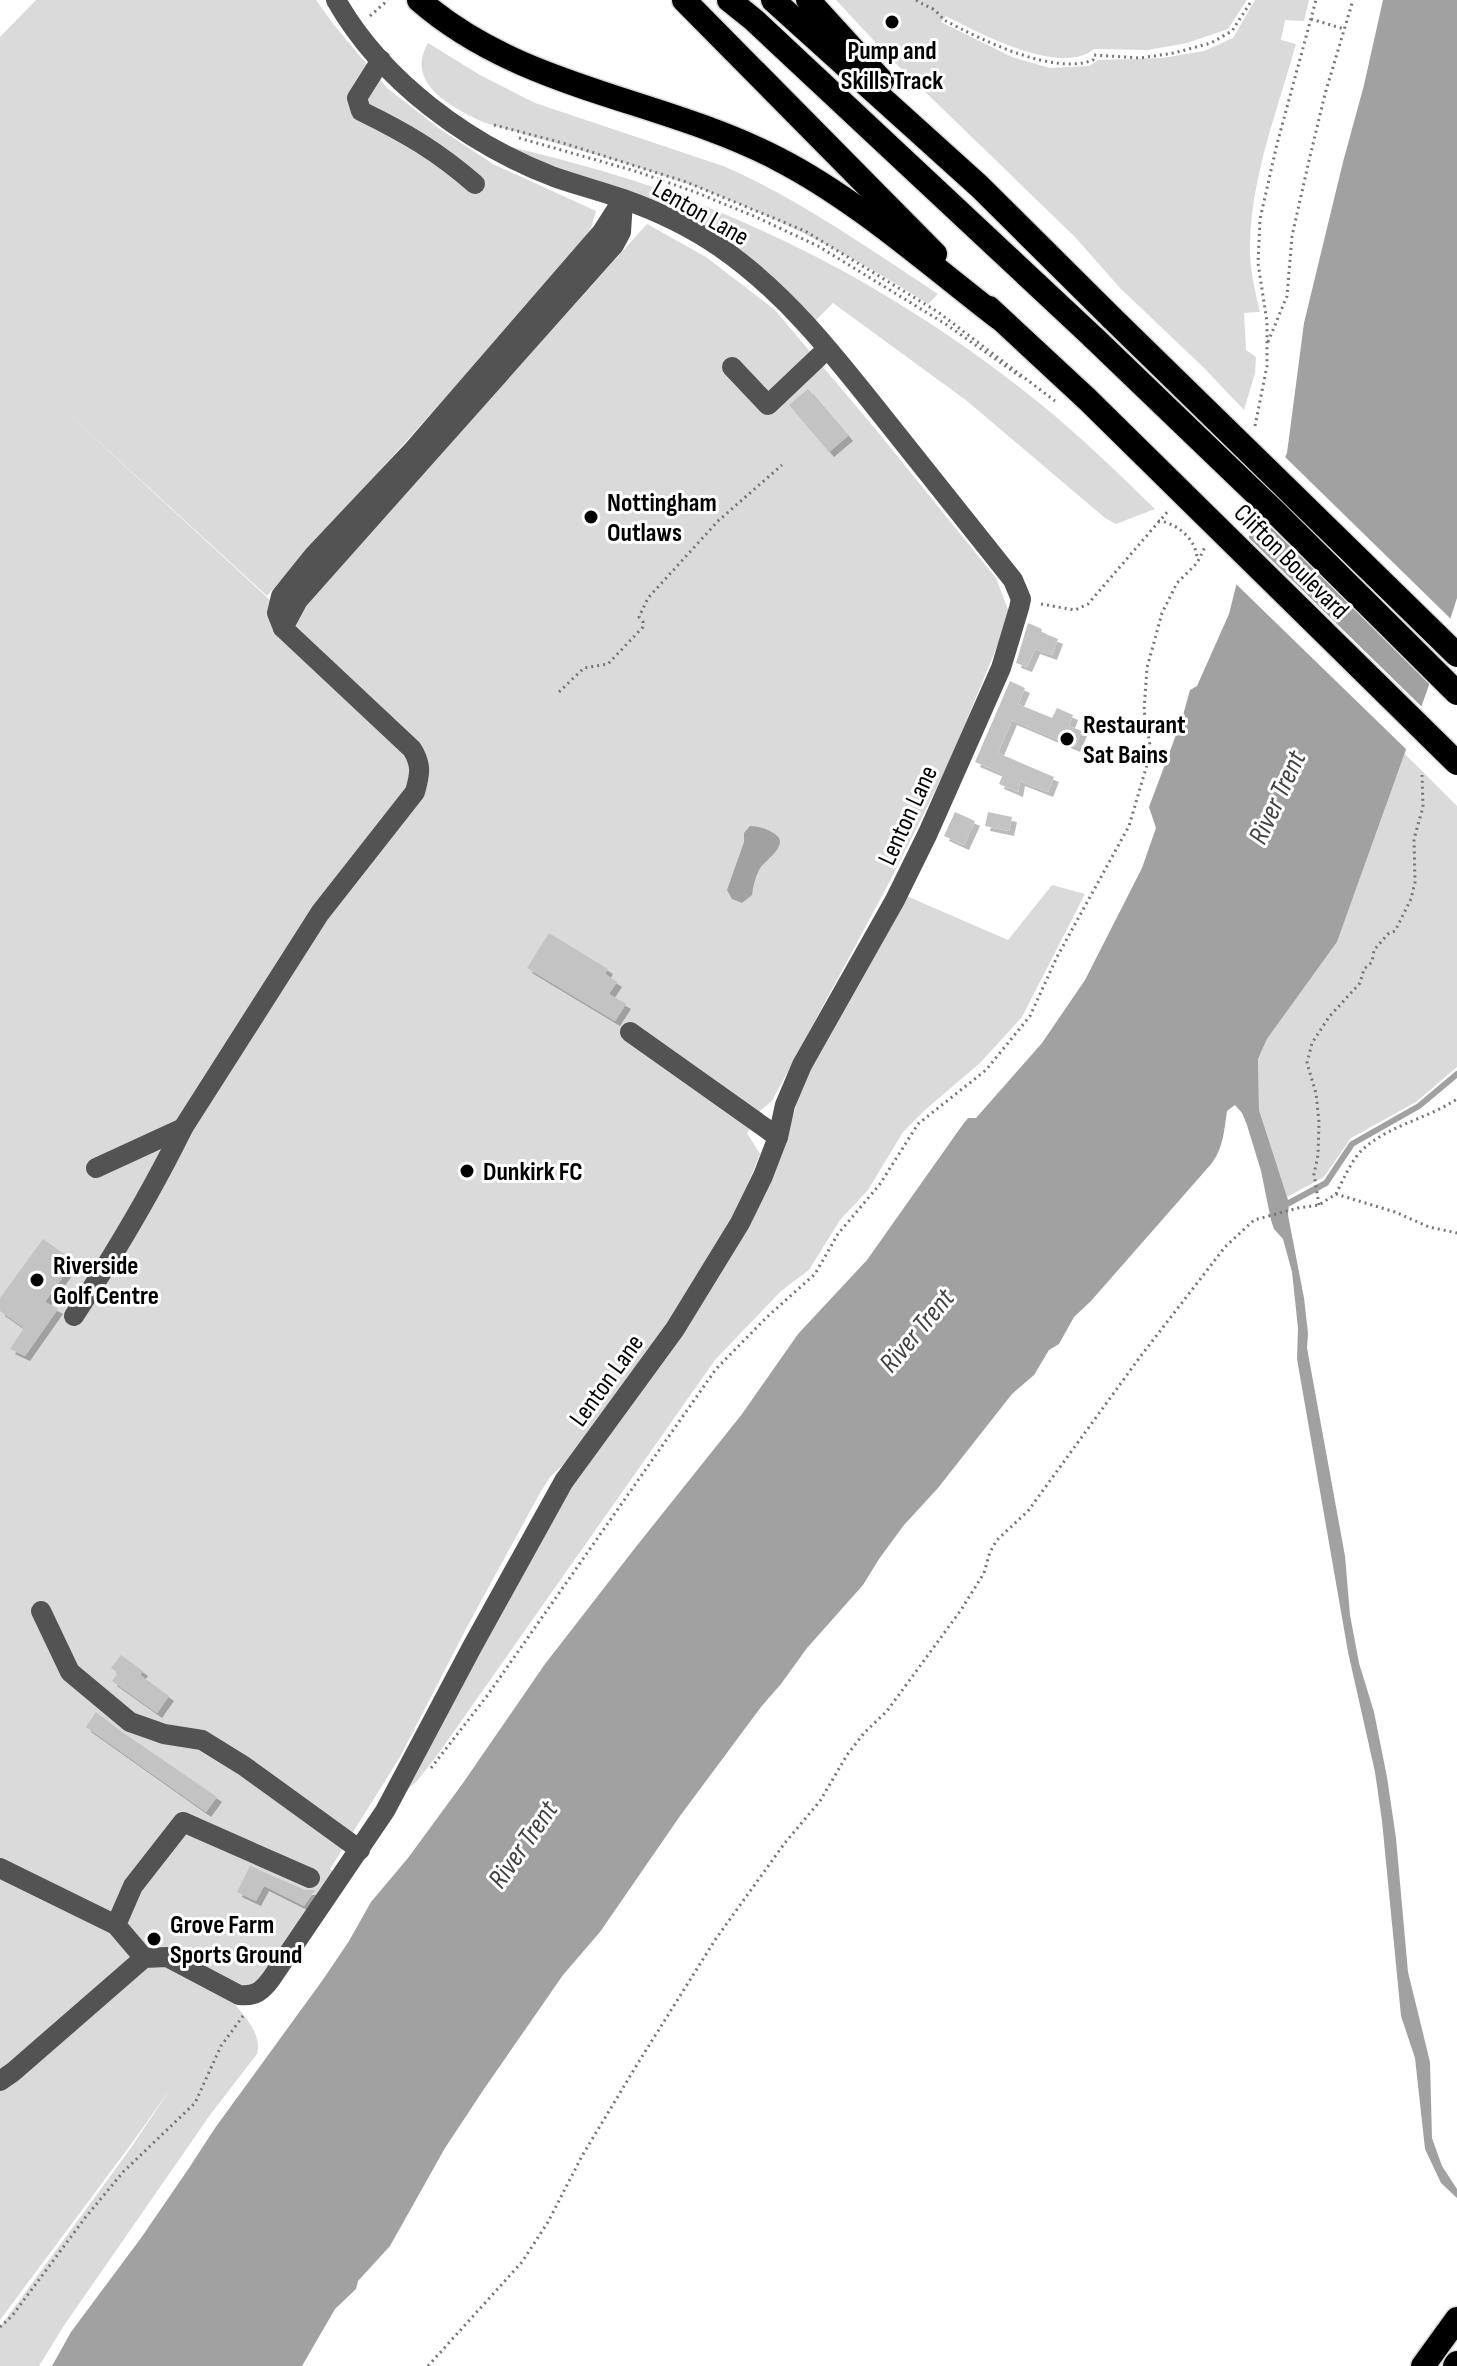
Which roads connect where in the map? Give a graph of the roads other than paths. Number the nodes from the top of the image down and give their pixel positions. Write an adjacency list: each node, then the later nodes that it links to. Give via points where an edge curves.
1 (336, 0): 9 (street, Lenton Lane)
2 (419, 0): 13 (highway, via 508,57 778,159 861,212)
3 (670, 0): 8 (highway)
4 (684, 0): 8 (highway)
5 (729, 0): 17 (highway, Clifton Boulevard, bridge, via 1094,338)
6 (773, 0): 11 (highway)
7 (808, 0): 11 (highway)
8 (725, 43): 13 (highway)
9 (381, 60): 10 (street, via 357,98 361,111 435,151); 12 (street, Lenton Lane, via 468,133 542,172)
10 (475, 184)
11 (979, 186): 16 (highway, Clifton Boulevard, bridge)
12 (623, 199): 14 (street, Lenton Lane, via 721,248 794,310); 20 (street, via 621,232 614,245 298,600 283,628 412,749 421,773 415,792 320,913)
13 (999, 318): 18 (highway, Clifton Boulevard, bridge)
14 (827, 349): 15 (street, via 768,405); 21 (street, Lenton Lane, via 1013,580 1021,599 1001,668 928,833 802,1065)
15 (732, 367)
16 (1457, 655)
17 (1457, 693)
18 (1457, 763)
19 (630, 1032): 21 (street)
20 (183, 1128): 22 (street); 23 (street, via 126,1236)
21 (778, 1137): 25 (street, Lenton Lane, via 740,1223 675,1329 564,1481)
22 (96, 1168)
23 (74, 1316)
24 (41, 1611): 25 (street, via 70,1672 130,1722 202,1740)
25 (360, 1850): 29 (street, Lenton Lane, via 260,1992 239,1995 167,1957)
26 (0, 1868): 28 (street)
27 (310, 1878): 28 (street, via 183,1822 133,1886)
28 (116, 1925): 29 (street)
29 (144, 1958): 30 (street)
30 (0, 2081)
31 (1457, 2319): 32 (highway)
32 (1423, 2366)

